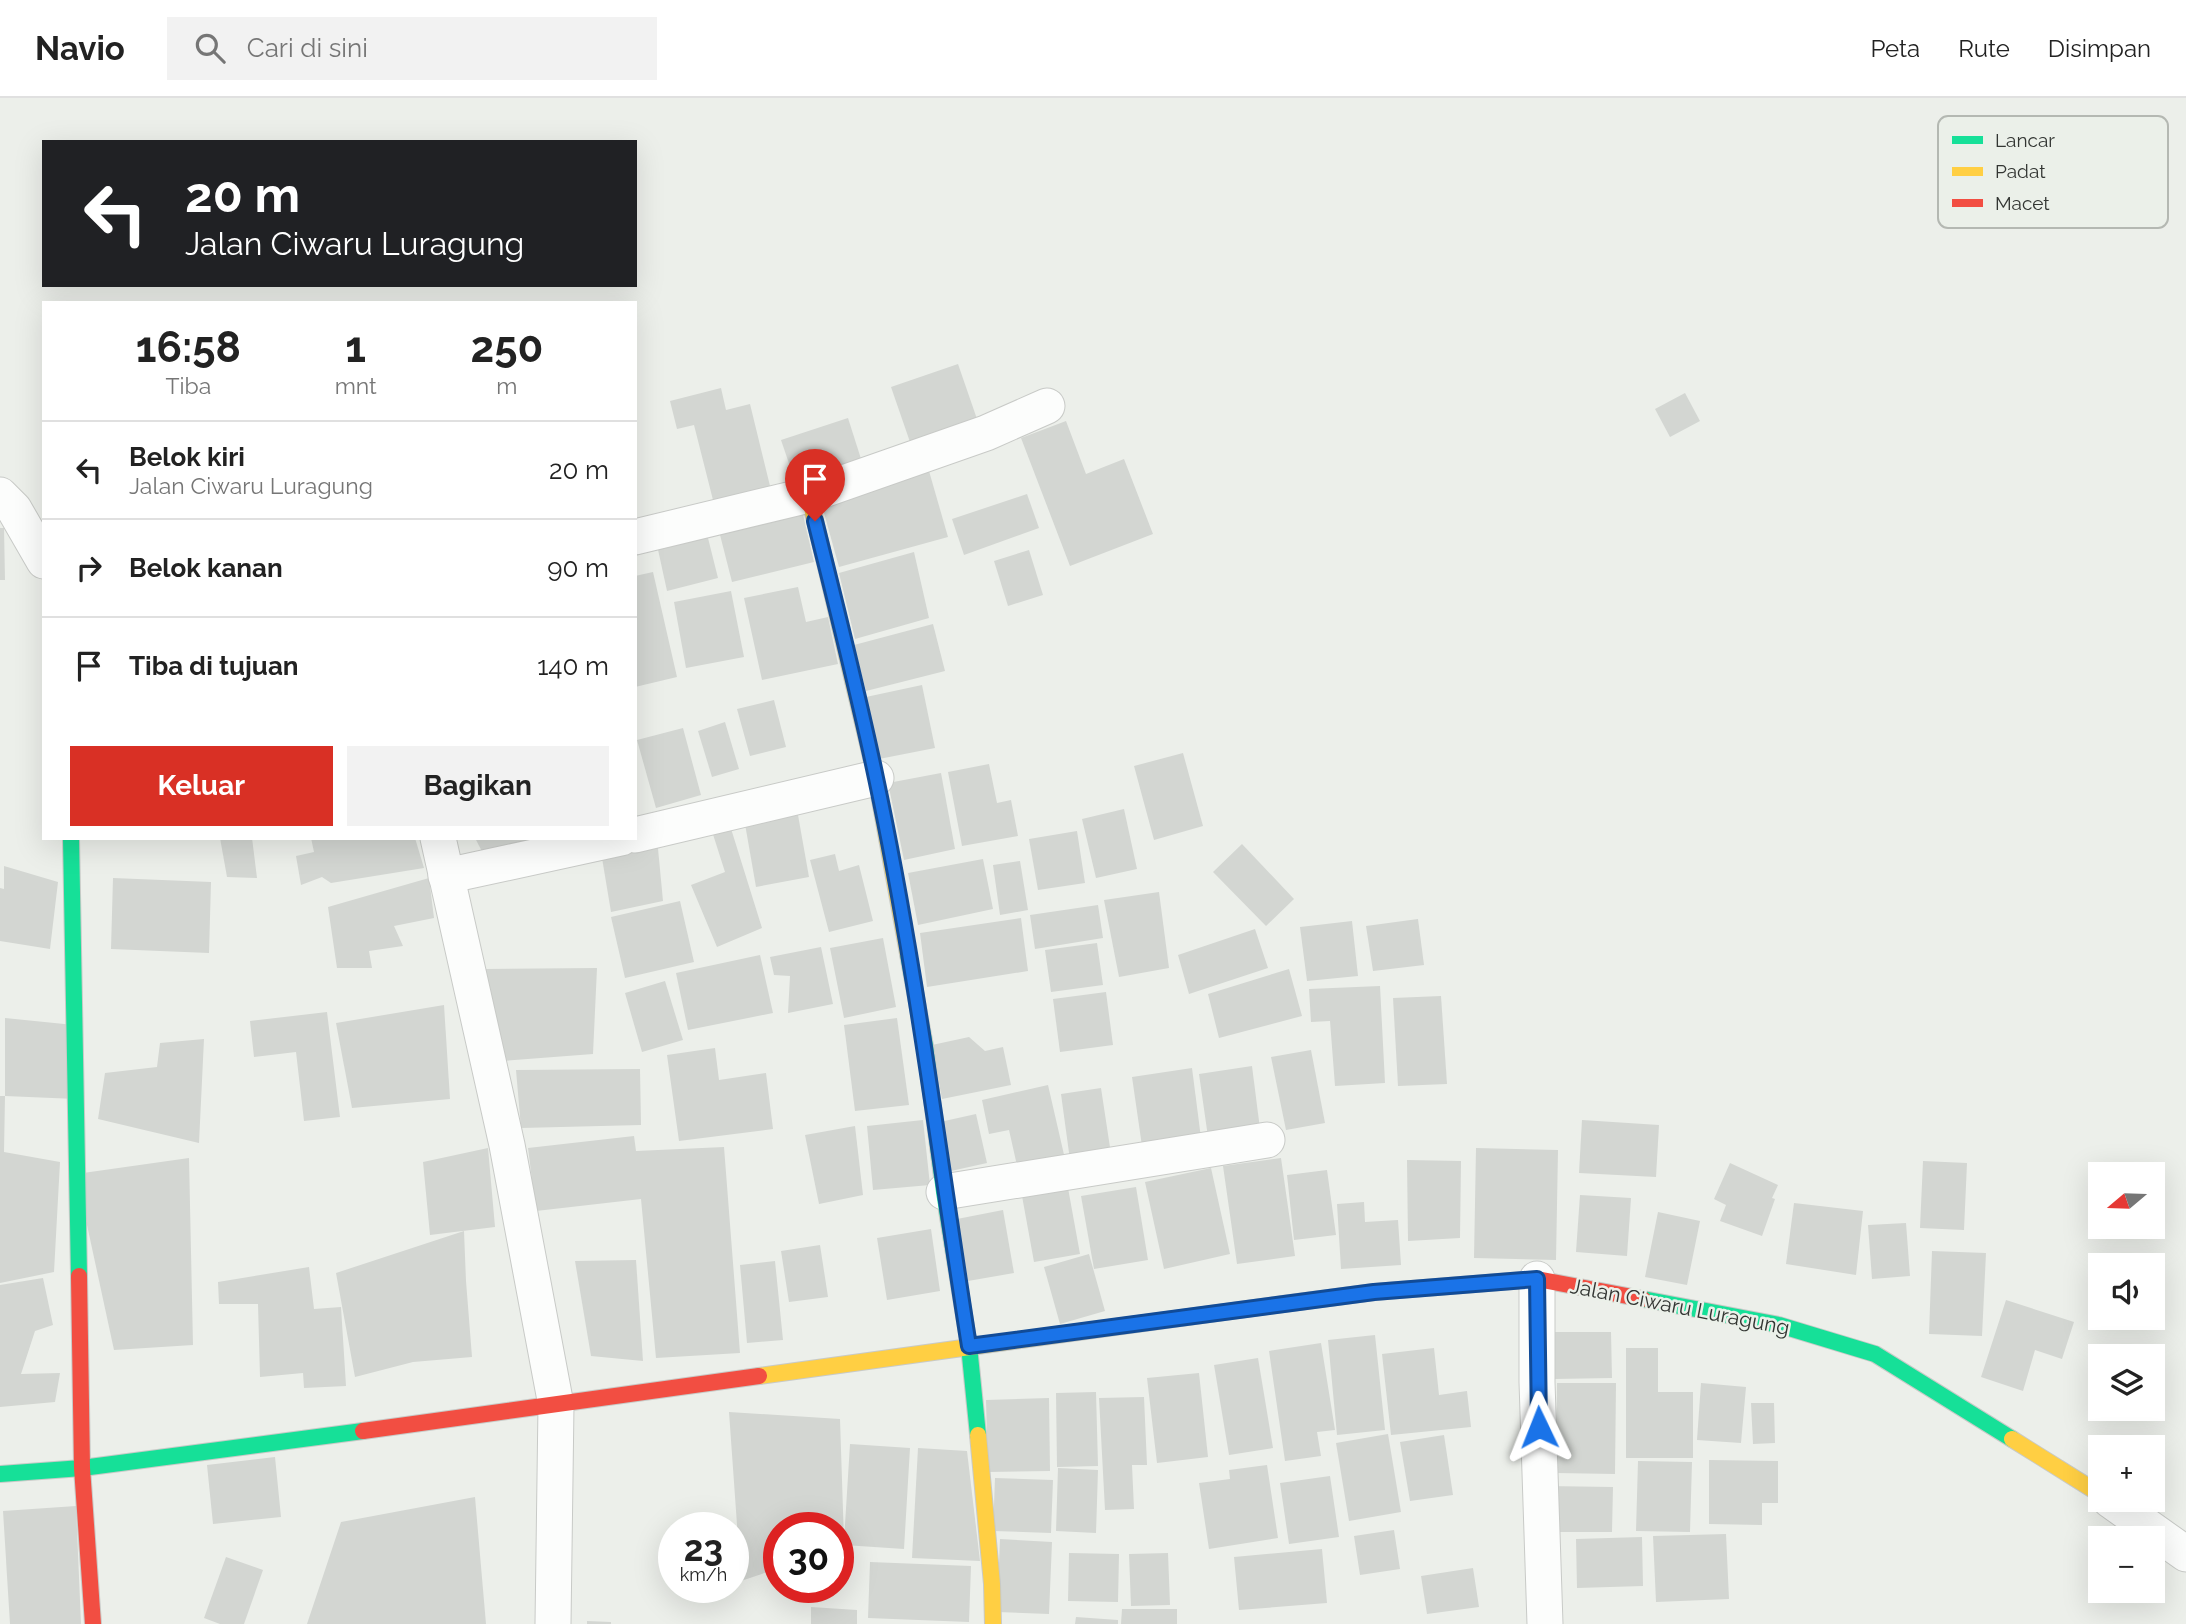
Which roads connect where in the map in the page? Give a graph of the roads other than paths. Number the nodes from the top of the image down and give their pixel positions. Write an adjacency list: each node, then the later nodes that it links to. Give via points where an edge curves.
1 (1047, 406): 3 (street, via 986,433)
2 (0, 495): 5 (street, via 14,509)
3 (809, 495): 4 (street); 6 (street)
4 (637, 537)
5 (42, 558)
6 (876, 778): 7 (street); 13 (street, via 925,1046)
7 (637, 835)
8 (71, 840): 17 (street)
9 (438, 840): 11 (street)
10 (612, 840): 11 (street)
11 (446, 876): 16 (street, via 507,1145)
12 (1267, 1140): 13 (street)
13 (944, 1192): 15 (street)
14 (1537, 1279): 15 (street, Jalan Ciwaru Luragung, via 1374,1292); 19 (street, Jalan Ciwaru Luragung, via 1779,1325 1875,1354); 25 (street)
15 (969, 1346): 16 (street, Jalan Ciwaru Luragung); 24 (street)
16 (556, 1405): 17 (street, Jalan Ciwaru Luragung); 23 (street)
17 (82, 1468): 18 (street, Jalan Ciwaru Luragung); 22 (street)
18 (0, 1475)
19 (2088, 1487)
20 (2127, 1512): 21 (street)
21 (2186, 1554)
22 (93, 1624)
23 (553, 1624)
24 (993, 1624)
25 (1545, 1624)

